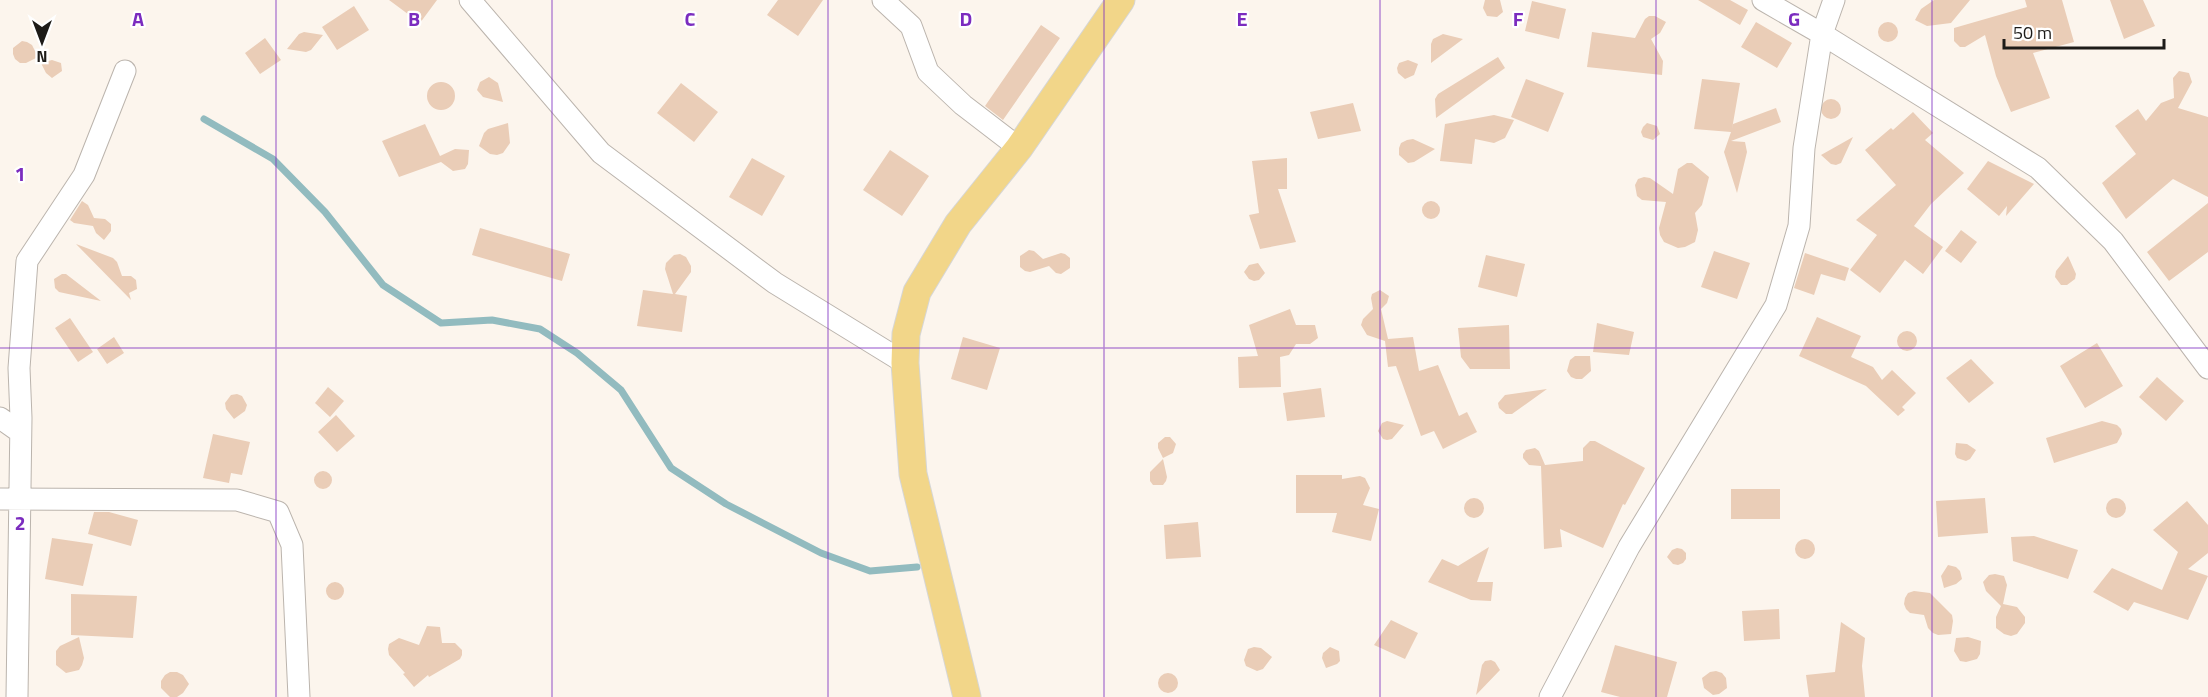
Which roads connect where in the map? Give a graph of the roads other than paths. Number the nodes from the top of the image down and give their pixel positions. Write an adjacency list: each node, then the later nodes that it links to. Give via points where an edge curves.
1 (470, 0): 9 (street, via 601,153 775,283)
2 (883, 0): 8 (street, via 911,26 928,72)
3 (1121, 0): 8 (main road)
4 (1763, 0): 6 (street)
5 (1834, 0): 6 (street)
6 (1822, 34): 10 (street, via 2038,168 2113,241); 17 (street, via 1804,148 1799,226 1776,305 1629,547)
7 (125, 71): 12 (street, via 84,175 27,261 19,368)
8 (1019, 148): 9 (main road, via 958,224 917,292 906,334)
9 (905, 363): 16 (main road, via 912,474)
10 (2208, 368)
11 (0, 418): 12 (street)
12 (20, 432): 13 (street)
13 (10, 499): 14 (street); 15 (street, via 237,500 278,512 292,545)
14 (17, 697)
15 (298, 697)
16 (968, 697)
17 (1550, 697)

